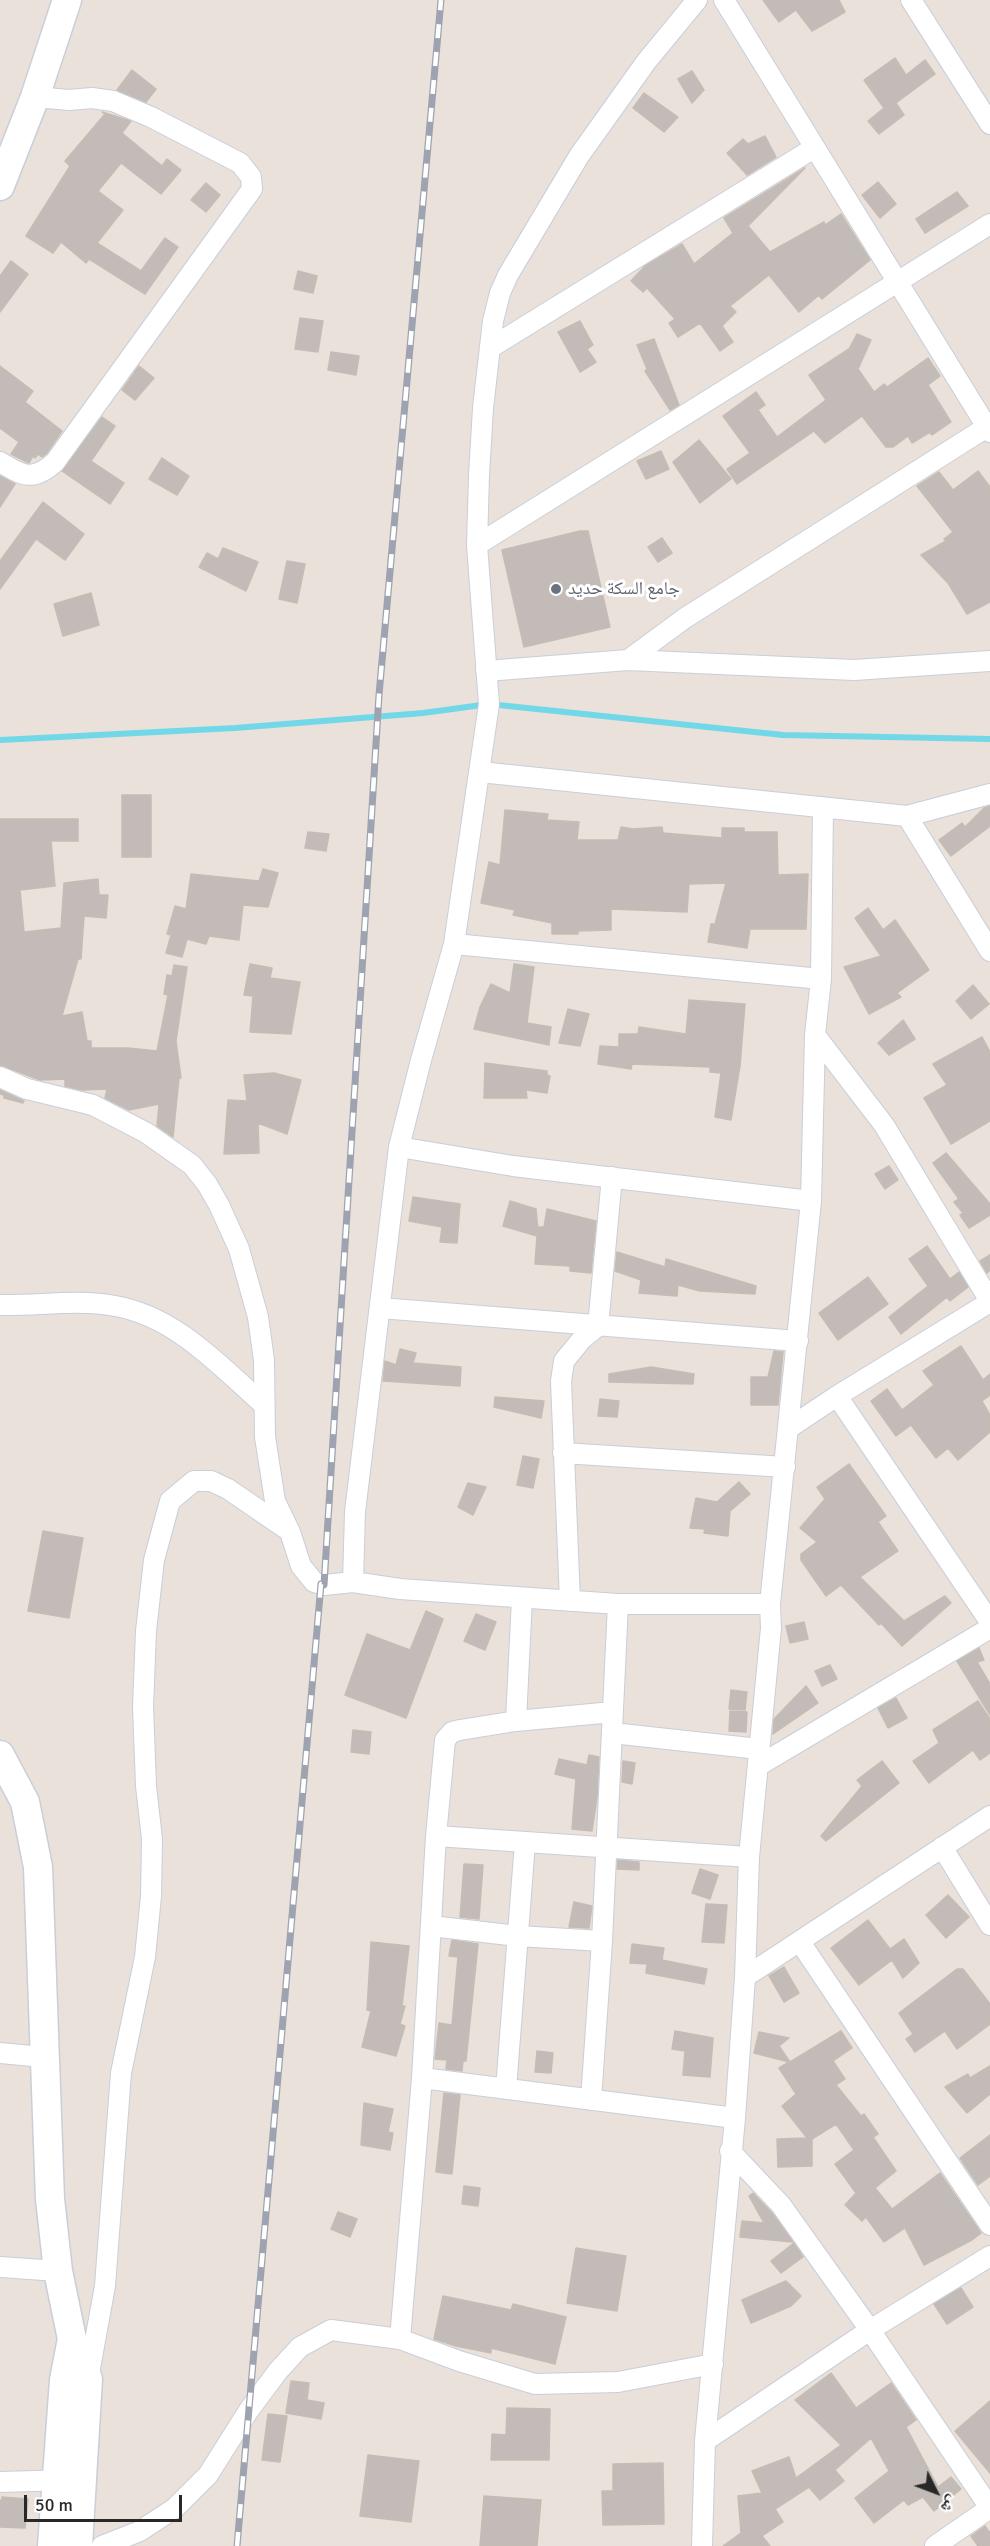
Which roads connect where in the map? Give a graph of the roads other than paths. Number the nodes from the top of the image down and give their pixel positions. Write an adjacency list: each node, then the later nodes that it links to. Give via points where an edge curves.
1 (67, 0): 5 (main road)
2 (697, 0): 11 (street, via 646,62 579,156 508,275 500,293)
3 (724, 0): 7 (street)
4 (911, 0): 6 (street)
5 (35, 97): 8 (main road); 13 (street, via 92,98 134,108 240,163 251,177 252,189 55,462 47,470 23,476)
6 (990, 124)
7 (814, 148): 10 (street); 11 (street)
8 (0, 186)
9 (990, 224): 10 (street)
10 (899, 281): 12 (street); 14 (street)
11 (490, 348): 14 (street, via 482,420)
12 (988, 429): 15 (street, via 685,618)
13 (0, 462)
14 (477, 545): 17 (street)
15 (628, 660): 16 (street, via 854,670); 17 (street)
16 (990, 661)
17 (486, 671): 18 (street, via 489,704)
18 (480, 772): 20 (street); 22 (street)
19 (990, 794): 21 (street)
20 (823, 807): 21 (street); 24 (street)
21 (907, 816): 23 (street)
22 (454, 944): 24 (street); 27 (street)
23 (990, 951)
24 (821, 979): 25 (street)
25 (816, 1035): 29 (street); 30 (street, via 884,1125)
26 (0, 1077): 36 (street, via 27,1089 93,1105 134,1126 192,1165 219,1205 238,1249 258,1317 264,1360)
27 (399, 1147): 28 (street); 32 (street)
28 (612, 1177): 29 (street); 33 (street)
29 (811, 1202): 34 (street)
30 (990, 1301): 35 (street)
31 (0, 1305): 36 (street, via 70,1302 117,1306 158,1320 194,1344)
32 (380, 1308): 33 (street); 41 (street, via 356,1512)
33 (598, 1326): 34 (street); 38 (street, via 564,1361)
34 (798, 1341): 37 (street)
35 (837, 1396): 37 (street); 46 (street)
36 (263, 1404): 40 (street, via 275,1501)
37 (789, 1428): 39 (street)
38 (563, 1453): 39 (street); 43 (street)
39 (785, 1467): 45 (street)
40 (290, 1532): 41 (street, via 301,1566 314,1582); 80 (street, via 228,1489 211,1481 194,1481 170,1502 154,1560 143,1707 153,1867 145,1957 122,2073 105,2286)
41 (353, 1582): 42 (street)
42 (522, 1598): 43 (street); 49 (street)
43 (570, 1601): 44 (street)
44 (618, 1604): 45 (street); 48 (street)
45 (770, 1604): 52 (street)
46 (990, 1622)
47 (990, 1628): 52 (street)
48 (612, 1712): 49 (street); 50 (street)
49 (516, 1721): 54 (street, via 448,1735 443,1751)
50 (612, 1733): 52 (street); 57 (street)
51 (0, 1755): 66 (main road, via 25,1802 38,1867)
52 (759, 1758): 58 (street)
53 (990, 1816): 56 (street)
54 (436, 1836): 55 (street); 60 (street)
55 (525, 1842): 57 (street); 61 (street)
56 (942, 1847): 59 (street); 63 (street)
57 (606, 1849): 58 (street); 62 (street)
58 (749, 1857): 64 (street)
59 (990, 1925)
60 (431, 1926): 61 (street); 67 (street)
61 (518, 1936): 62 (street); 68 (street)
62 (602, 1941): 69 (street)
63 (800, 1942): 64 (street); 72 (street)
64 (745, 1977): 70 (street)
65 (0, 2053): 66 (street)
66 (43, 2057): 75 (main road)
67 (422, 2078): 68 (street); 77 (street)
68 (506, 2089): 69 (street)
69 (591, 2100): 70 (street)
70 (735, 2118): 71 (street)
71 (730, 2151): 76 (street, via 781,2205); 79 (street)
72 (990, 2225)
73 (990, 2256): 76 (street)
74 (0, 2267): 75 (street)
75 (58, 2271): 78 (main road)
76 (870, 2330): 81 (street); 84 (street)
77 (400, 2338): 79 (street, via 535,2384 618,2382); 87 (street, via 331,2330 300,2348 249,2410 208,2475 176,2508 140,2531)
78 (72, 2339): 80 (main road); 82 (main road, via 64,2380)
79 (713, 2364): 81 (street)
80 (88, 2379): 82 (main road)
81 (705, 2441): 88 (street)
82 (70, 2480): 83 (street); 85 (main road); 86 (main road)
83 (0, 2482)
84 (990, 2508): 89 (street)
85 (52, 2546)
86 (78, 2546)
87 (102, 2546)
88 (702, 2546)
89 (935, 2546)

